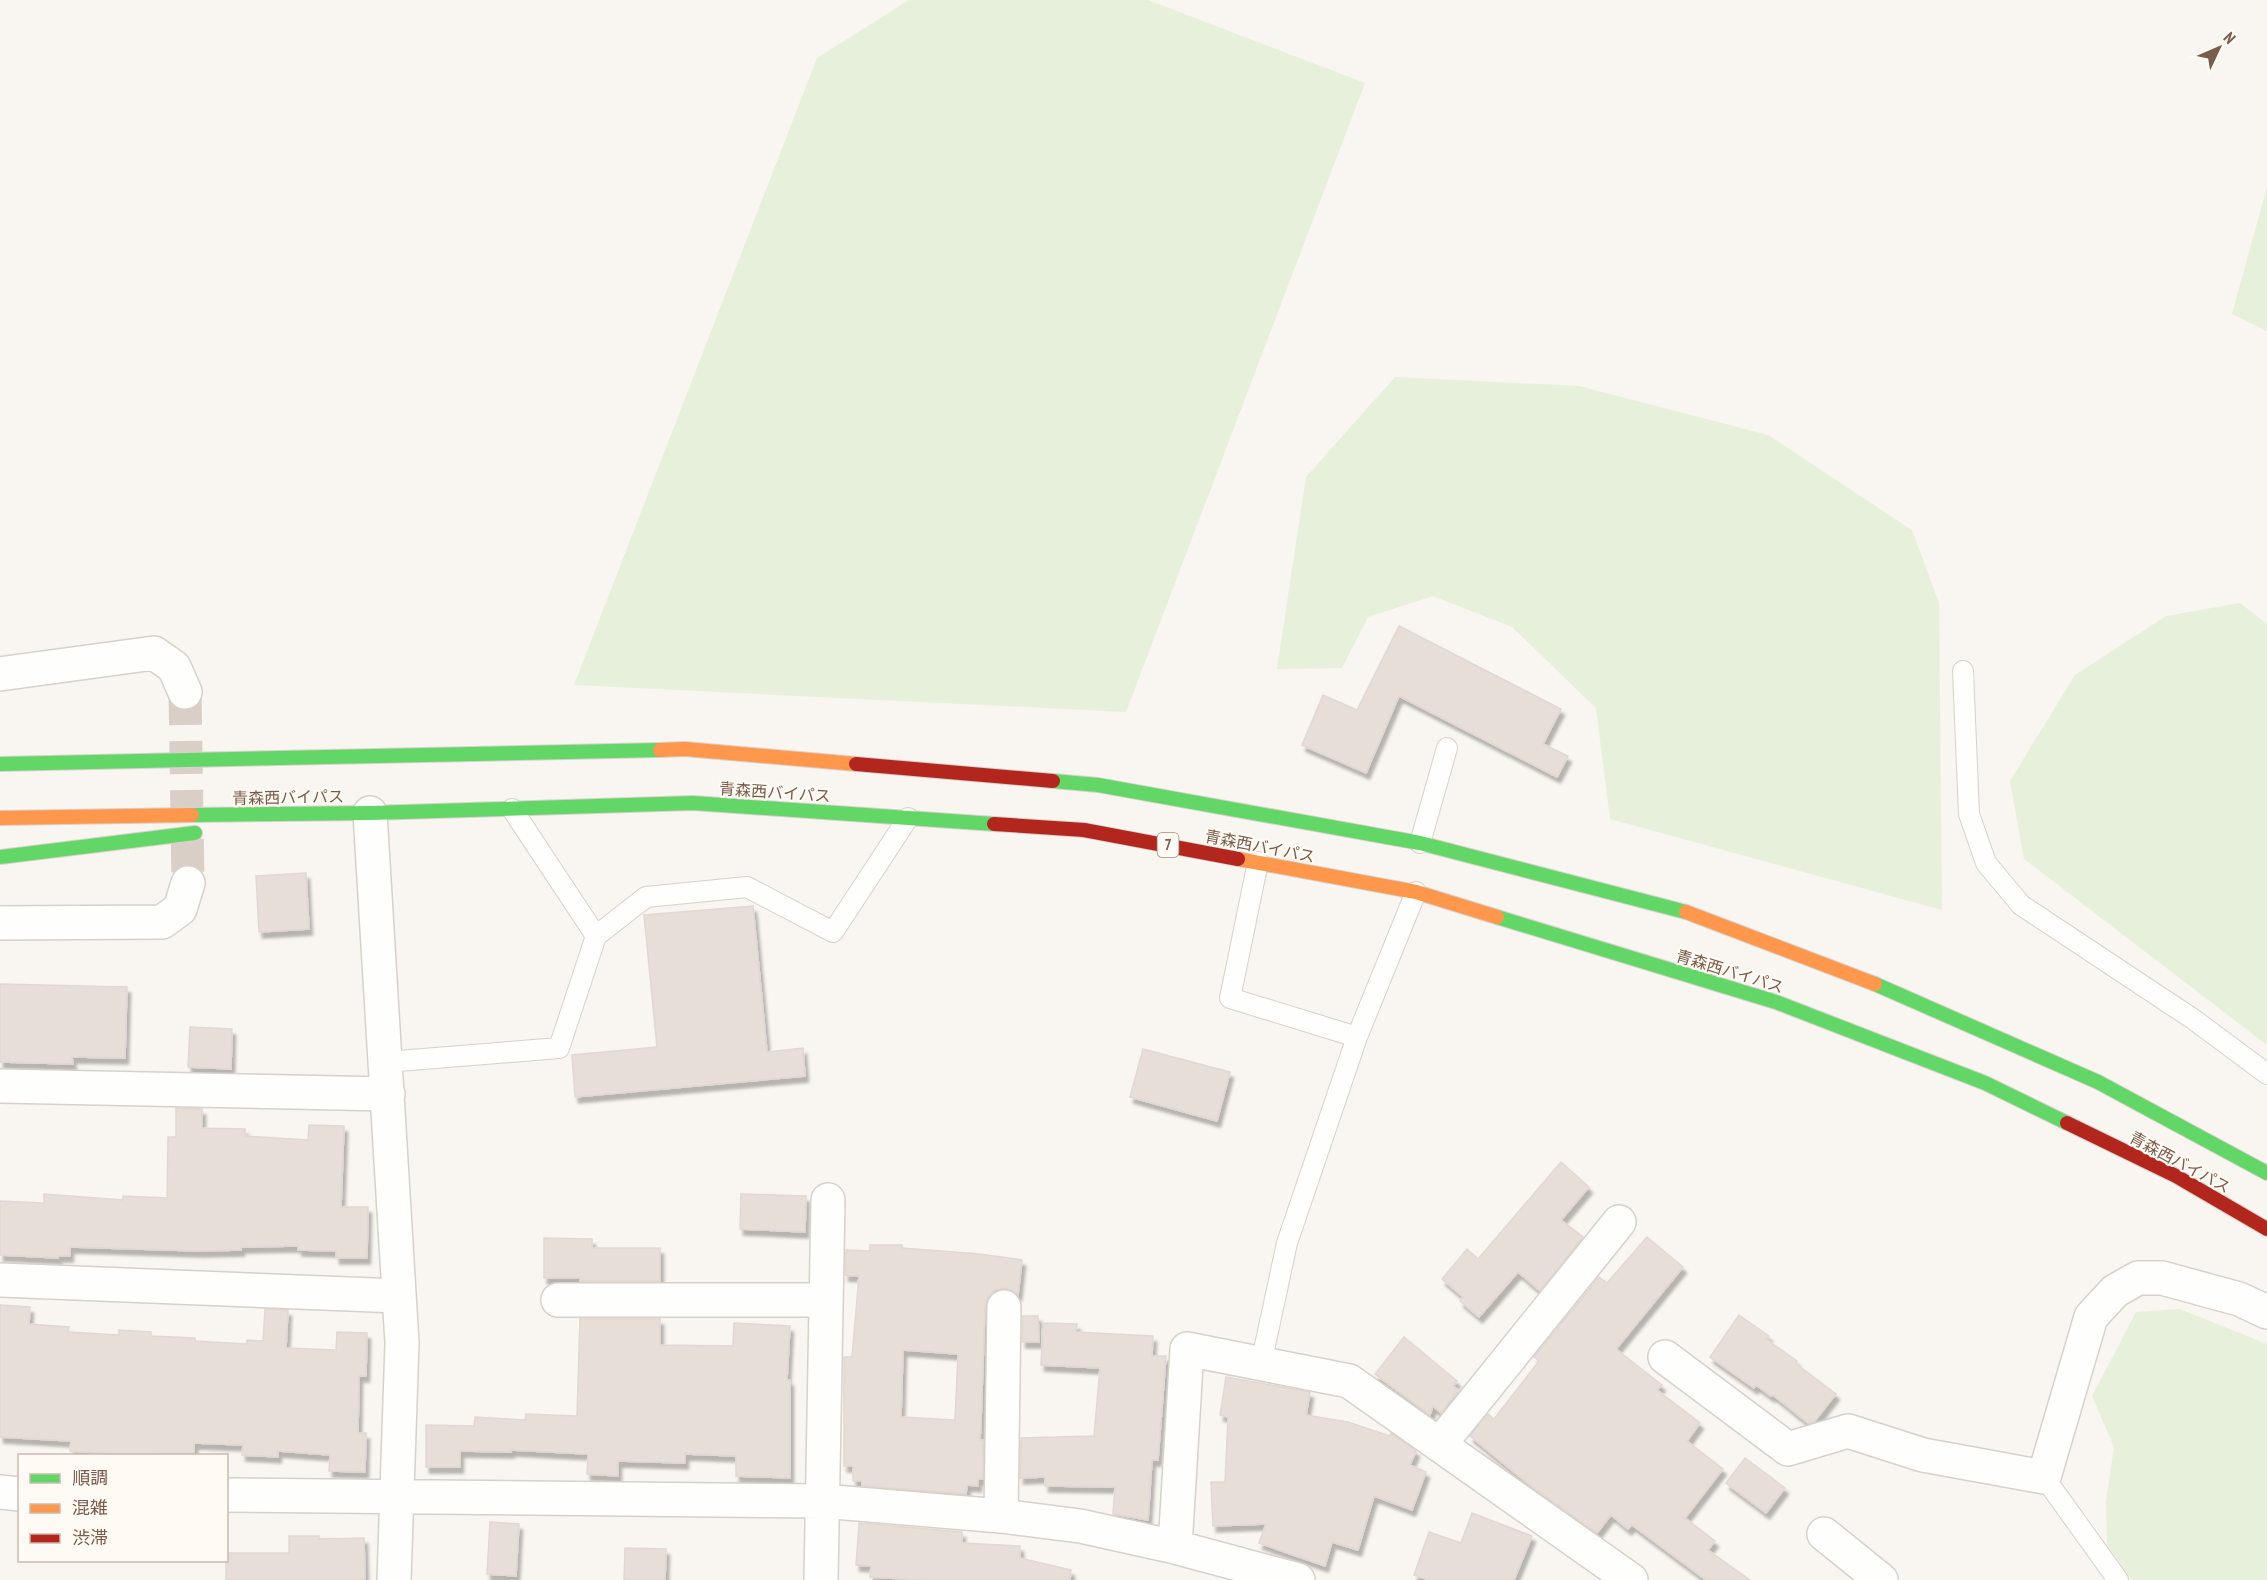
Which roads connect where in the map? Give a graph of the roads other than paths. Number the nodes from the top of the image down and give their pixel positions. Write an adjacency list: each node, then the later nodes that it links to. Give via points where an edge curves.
1 (1963, 671): 20 (lane, via 1969,814 1986,863 2021,905 2193,1019)
2 (0, 674): 3 (street, via 154,653 174,667)
3 (185, 692)
4 (1447, 748): 12 (lane)
5 (0, 764): 12 (highway, 青森西バイパス, via 685,749 1098,785)
6 (512, 809): 7 (highway, 青森西バイパス / 7); 9 (highway, 青森西バイパス / 7, via 693,803); 18 (lane)
7 (370, 813): 8 (highway, 青森西バイパス / 7); 10 (highway); 21 (street)
8 (0, 818)
9 (908, 818): 14 (highway, 青森西バイパス / 7, via 1084,830); 18 (lane, via 833,932 747,886 646,897)
10 (243, 828)
11 (208, 832): 13 (highway)
12 (1420, 843): 23 (highway, 青森西バイパス, via 1688,912 1884,988 2098,1082)
13 (0, 856)
14 (1258, 862): 16 (highway, 青森西バイパス / 7); 19 (lane, via 1230,998)
15 (188, 883): 17 (street, via 180,909 162,922)
16 (1416, 892): 19 (lane); 26 (highway, 青森西バイパス / 7, via 1776,1002 1974,1079 2176,1176)
17 (0, 923)
18 (596, 936): 21 (lane, via 559,1048)
19 (1357, 1037): 34 (lane, via 1287,1243)
20 (2267, 1074)
21 (387, 1078): 22 (street); 28 (street)
22 (0, 1086)
23 (2267, 1173)
24 (828, 1200): 30 (street)
25 (1619, 1222): 35 (street)
26 (2267, 1229)
27 (0, 1280): 28 (street)
28 (399, 1296): 40 (street, via 402,1343)
29 (558, 1300): 30 (street)
30 (826, 1300): 41 (street)
31 (1004, 1307): 42 (street)
32 (2267, 1312): 36 (street, via 2239,1299 2162,1278 2138,1278 2115,1291 2091,1317)
33 (1665, 1357): 36 (street, via 1788,1449 1848,1431 1923,1455)
34 (1261, 1364): 35 (street, via 1349,1381); 44 (street, via 1187,1350)
35 (1440, 1444): 48 (street)
36 (2044, 1477): 50 (lane)
37 (0, 1492): 38 (street)
38 (18, 1494)
39 (228, 1495): 40 (street)
40 (396, 1496): 41 (street); 45 (street)
41 (822, 1501): 42 (street); 46 (street)
42 (1001, 1516): 44 (street, via 1080,1526)
43 (1824, 1534): 49 (street)
44 (1175, 1547): 47 (street)
45 (394, 1580)
46 (821, 1580)
47 (1298, 1580)
48 (1631, 1580)
49 (1881, 1580)
50 (2118, 1580)

